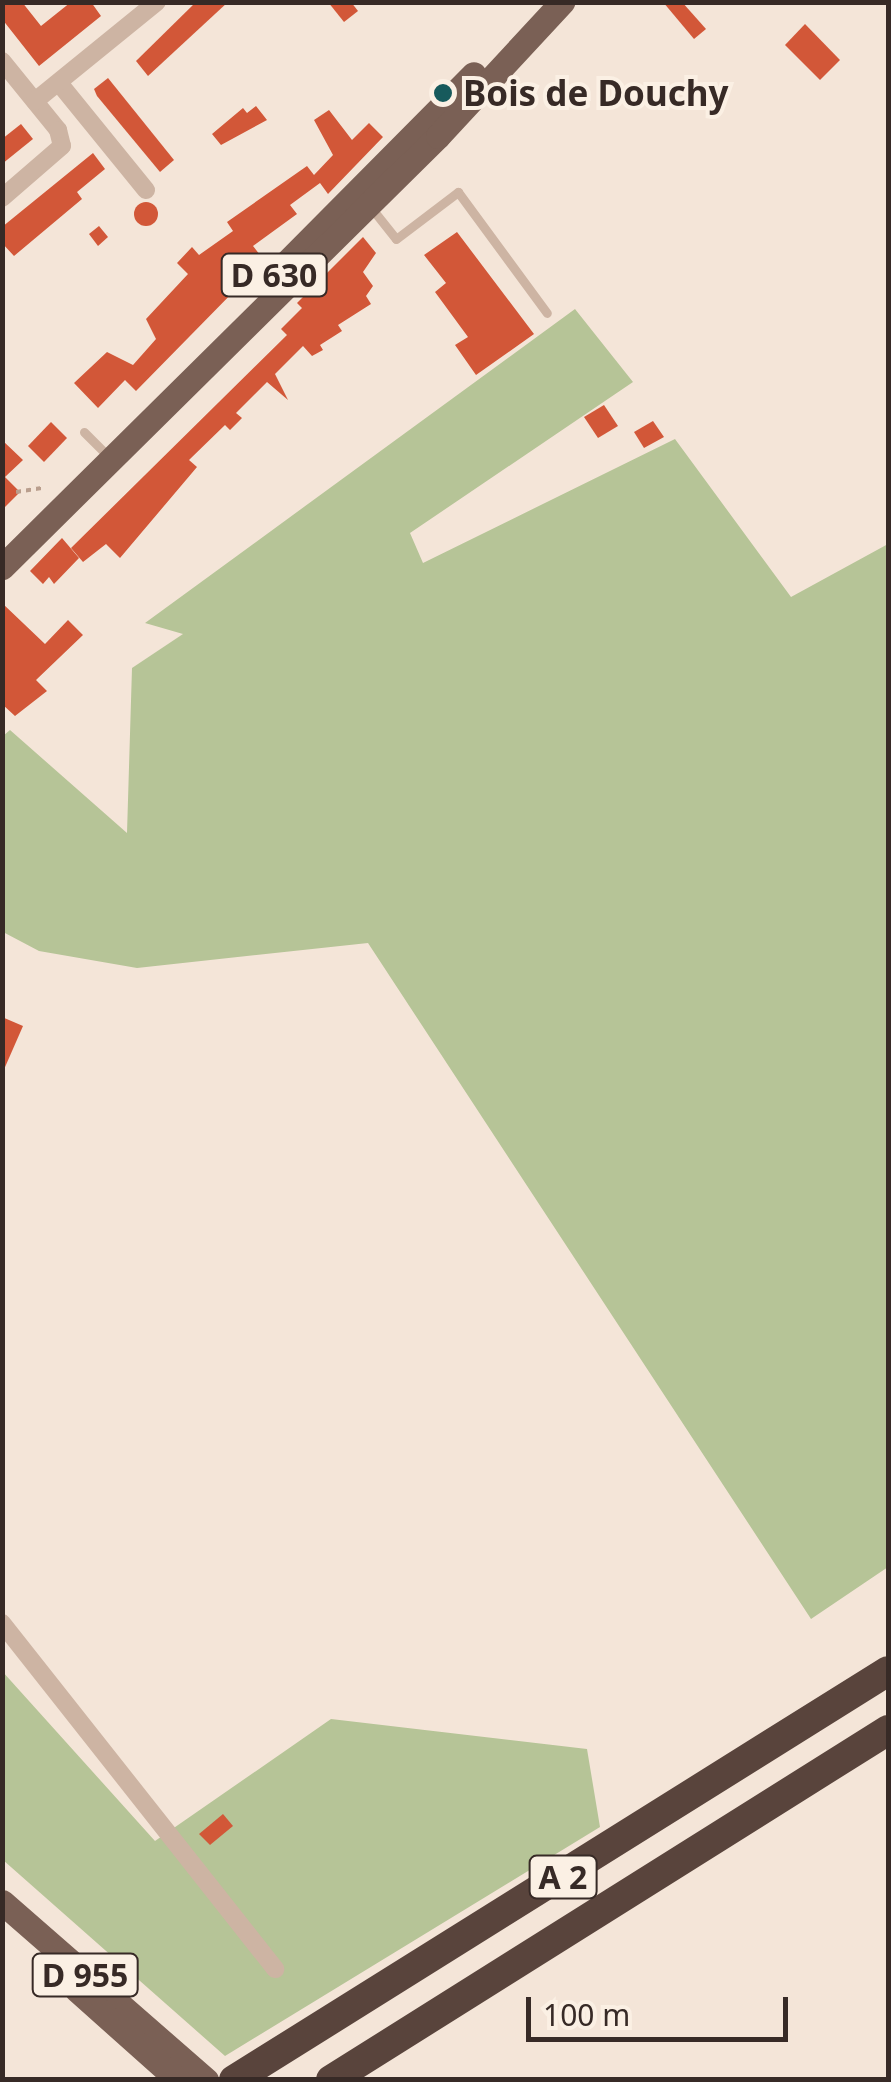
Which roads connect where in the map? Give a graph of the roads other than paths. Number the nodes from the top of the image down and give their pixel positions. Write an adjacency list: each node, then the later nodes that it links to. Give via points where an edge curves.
1 (157, 2): 5 (street)
2 (544, 2): 9 (main road, D 630)
3 (562, 2): 9 (main road, D 630)
4 (2, 61): 6 (street)
5 (58, 82): 6 (street); 7 (street)
6 (36, 101): 8 (street, via 62,146)
7 (146, 190)
8 (2, 198)
9 (363, 199): 10 (lane, via 396,238 458,192); 11 (main road, D 630)
10 (547, 313)
11 (98, 446): 12 (main road, D 630); 13 (main road, D 630)
12 (2, 547)
13 (2, 567)
14 (2, 1623): 19 (street)
15 (888, 1670): 23 (highway, A 2)
16 (888, 1730): 24 (highway, A 2)
17 (2, 1902): 20 (main road, D 955)
18 (2, 1922): 20 (main road, D 955)
19 (275, 1969)
20 (161, 2052): 21 (main road, D 955); 22 (main road, D 955)
21 (178, 2080)
22 (206, 2080)
23 (234, 2080)
24 (331, 2080)

